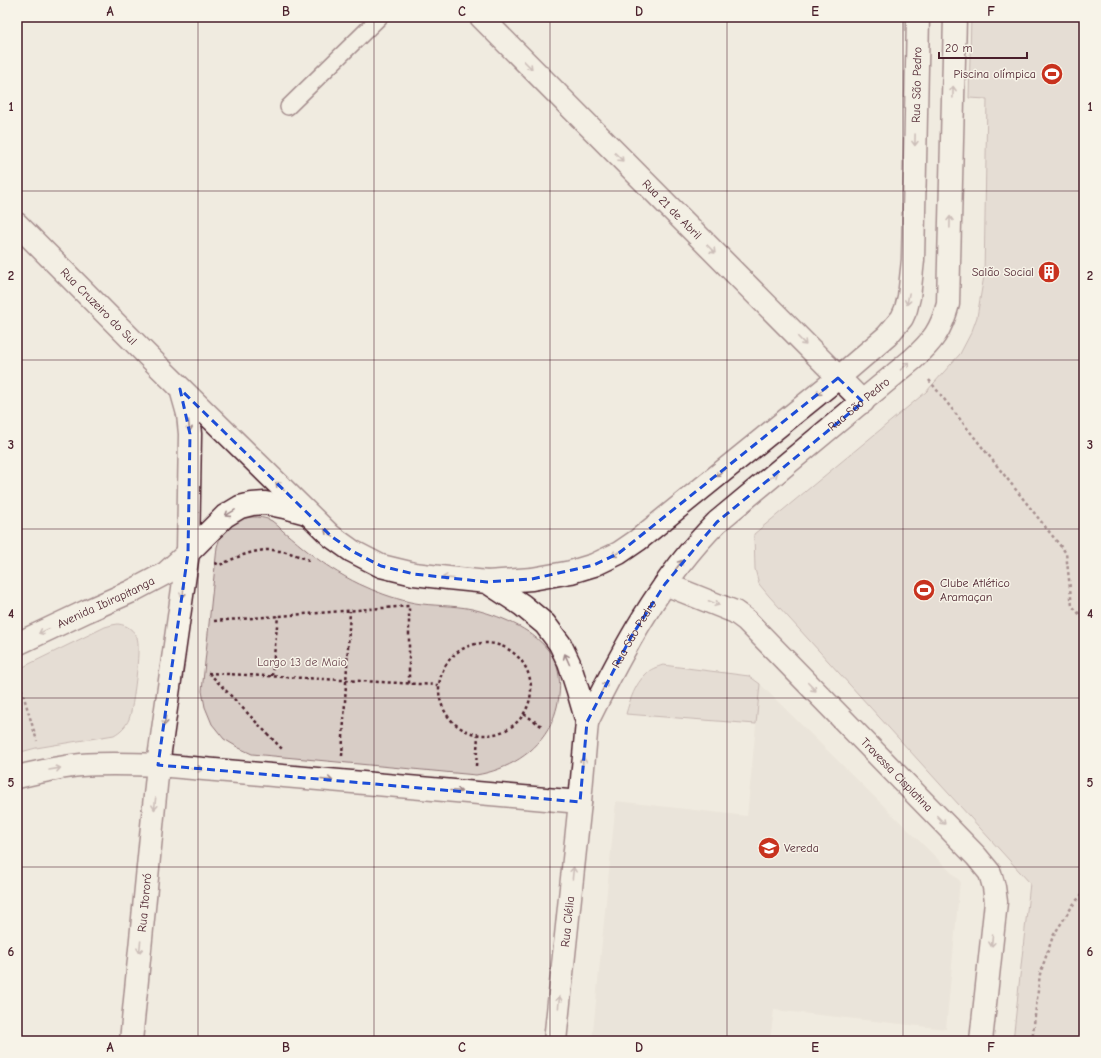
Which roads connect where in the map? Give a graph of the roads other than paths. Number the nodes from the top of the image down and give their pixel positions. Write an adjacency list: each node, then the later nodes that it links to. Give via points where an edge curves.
1 (380, 17): 7 (lane)
2 (481, 17): 6 (street, Rua 21 de Abril)
3 (506, 17): 6 (street)
4 (918, 17): 9 (street, Rua São Pedro, one-way to 9, via 913,260 909,297 902,318 896,326)
5 (955, 17): 11 (street, Rua São Pedro, one-way to 5, via 932,341 940,329 948,304)
6 (505, 42): 9 (street, Rua 21 de Abril, one-way to 9)
7 (288, 107)
8 (17, 224): 10 (street, Rua Cruzeiro do Sul)
9 (838, 378): 11 (street, Rua 21 de Abril); 14 (street, Rua São Pedro, one-way to 14, via 619,553 571,572 532,579)
10 (180, 389): 12 (street, Rua Cruzeiro do Sul, one-way to 10); 13 (street, Rua Cruzeiro do Sul, one-way to 13, via 188,414 190,434)
11 (863, 402): 15 (street, Rua São Pedro, one-way to 11, via 699,540 717,522)
12 (308, 513): 13 (street, Avenida Ibirapitanga, one-way to 13, via 265,504 240,507 225,516); 14 (street, one-way to 12, via 414,574 381,566 331,536)
13 (188, 553): 16 (street, Avenida Ibirapitanga, one-way to 16, via 166,573); 18 (street, one-way to 18)
14 (487, 582): 17 (street, one-way to 14, via 569,663 560,644 545,624)
15 (665, 584): 17 (street, Rua São Pedro, one-way to 15, via 631,637); 23 (street, Travessa Cisplatina, one-way to 23, via 735,612 746,620 990,873 996,902)
16 (17, 644)
17 (587, 722): 20 (street, one-way to 17)
18 (158, 765): 19 (street, one-way to 18, via 80,765); 20 (street, one-way to 20); 21 (street, Rua Itororó, one-way to 21)
19 (17, 777)
20 (580, 802): 22 (street, Rua Clélia, one-way to 20)
21 (131, 1041)
22 (556, 1041)
23 (981, 1041)

